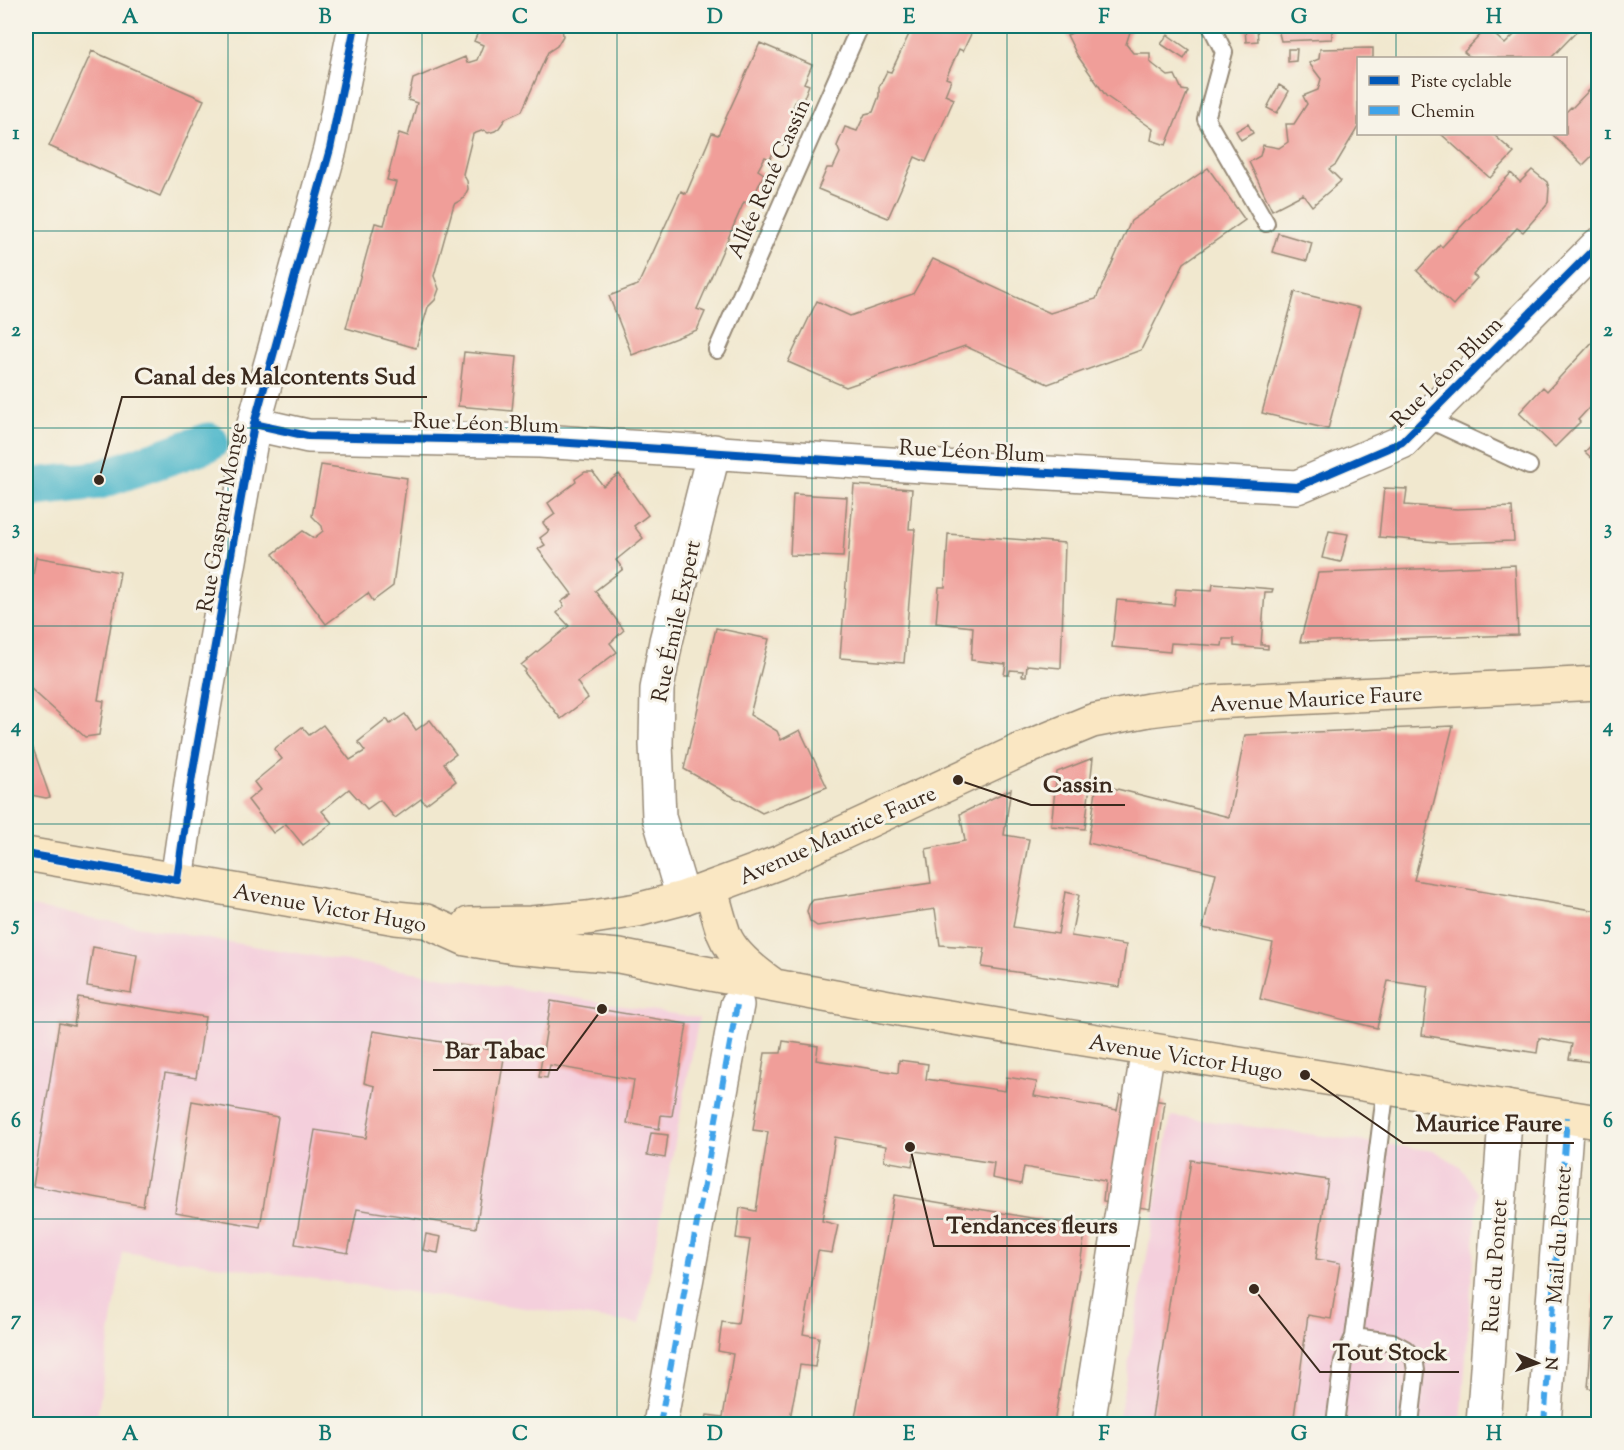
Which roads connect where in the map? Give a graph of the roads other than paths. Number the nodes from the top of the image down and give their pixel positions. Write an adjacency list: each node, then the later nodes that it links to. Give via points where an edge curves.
1 (355, 26): 8 (street, Rue Gaspard Monge, via 330,149)
2 (860, 26): 6 (lane, Allée René Cassin)
3 (1211, 26): 4 (lane, via 1224,52 1206,119)
4 (1266, 223)
5 (1599, 245): 7 (street, Rue Léon Blum)
6 (717, 350)
7 (1425, 418): 9 (street, Rue Léon Blum, via 1402,442 1297,487); 10 (lane)
8 (254, 424): 9 (street, Rue Léon Blum, via 308,436 540,441); 13 (street, Rue Gaspard Monge)
9 (714, 451): 14 (street, Rue Émile Expert, via 657,689 659,817)
10 (1529, 466)
11 (1599, 683): 14 (main road, Avenue Maurice Faure, via 1214,702 1092,721 780,862)
12 (26, 854): 13 (main road, Avenue Victor Hugo)
13 (177, 880): 15 (main road, Avenue Victor Hugo)
14 (697, 893): 15 (main road, Avenue Maurice Faure, via 637,910 587,918 484,924); 16 (main road, Avenue Victor Hugo, via 752,970)
15 (426, 921): 16 (main road, Avenue Victor Hugo, via 466,939 619,956)
16 (775, 987): 18 (main road, Avenue Victor Hugo)
17 (737, 1005): 24 (street)
18 (1148, 1049): 19 (main road, Avenue Victor Hugo); 25 (street)
19 (1386, 1087): 20 (main road, Avenue Victor Hugo); 23 (lane)
20 (1506, 1107): 21 (main road, Avenue Victor Hugo); 28 (street, Rue du Pontet)
21 (1567, 1117): 22 (main road, Avenue Victor Hugo); 29 (street, Mail du Pontet)
22 (1599, 1122)
23 (1354, 1338): 26 (lane, via 1343,1361); 27 (lane, via 1392,1342 1414,1358)
24 (660, 1425)
25 (1088, 1425)
26 (1335, 1425)
27 (1410, 1425)
28 (1483, 1425)
29 (1544, 1425)

